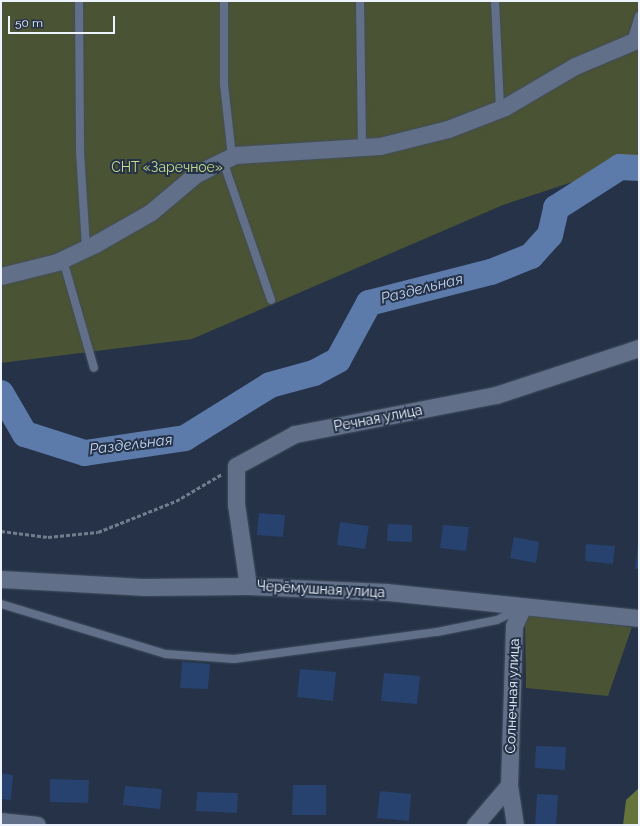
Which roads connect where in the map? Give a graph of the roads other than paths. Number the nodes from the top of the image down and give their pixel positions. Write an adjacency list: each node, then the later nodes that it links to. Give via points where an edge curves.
1 (79, 1): 10 (lane, via 80,152)
2 (224, 1): 9 (lane, via 224,84)
3 (360, 1): 8 (lane)
4 (496, 1): 7 (lane)
5 (639, 16): 6 (lane)
6 (635, 41): 7 (street, via 575,66)
7 (500, 109): 8 (street, via 448,129)
8 (362, 148): 9 (street)
9 (228, 158): 10 (street, via 196,174 151,212); 13 (lane)
10 (86, 248): 11 (street)
11 (63, 260): 12 (street); 15 (lane)
12 (1, 276)
13 (271, 300)
14 (639, 348): 17 (street, Речная улица, via 496,395 295,434 236,466 236,504)
15 (94, 368)
16 (1, 579): 17 (street, Черёмушная улица, via 142,588)
17 (248, 586): 19 (street, Черёмушная улица, via 387,592)
18 (1, 604): 19 (lane, via 166,654 234,659 437,632 497,620)
19 (522, 608): 20 (street, Черёмушная улица); 21 (street, Солнечная улица, via 514,626)
20 (639, 618)
21 (509, 785): 24 (street); 25 (street, Солнечная улица)
22 (1, 821): 23 (street)
23 (37, 825)
24 (475, 825)
25 (515, 825)

